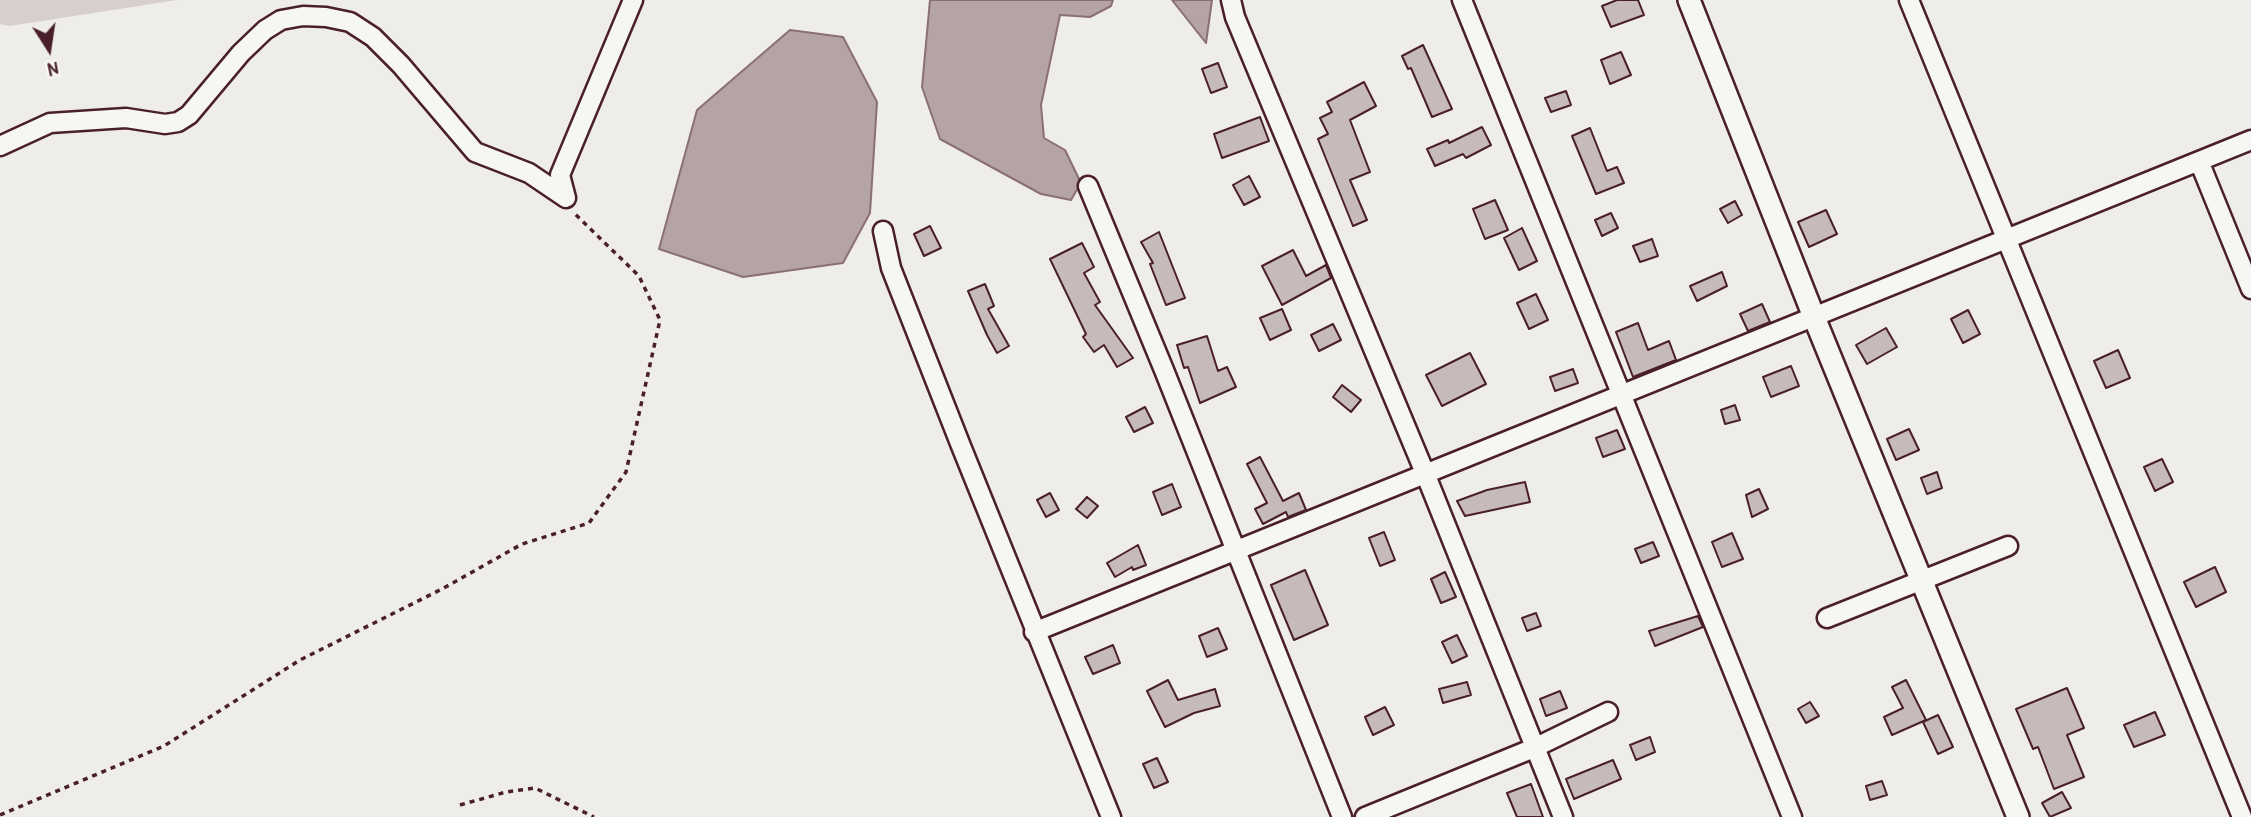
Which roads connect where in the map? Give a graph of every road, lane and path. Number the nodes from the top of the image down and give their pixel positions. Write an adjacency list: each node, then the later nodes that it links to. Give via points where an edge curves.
1 (634, 0): 7 (street, via 560,175 566,198 529,173 475,152 373,37 350,22 326,17 281,20 265,30 178,122 126,118 50,123)
2 (1231, 0): 16 (street)
3 (1462, 0): 15 (street)
4 (1689, 0): 14 (street)
5 (1909, 0): 12 (street)
6 (2251, 140): 8 (street)
7 (0, 146)
8 (2199, 162): 12 (street); 13 (street)
9 (1088, 186): 18 (street)
10 (574, 212): 25 (path, via 639,276 660,320 626,472 589,523 522,544 300,660 164,746)
11 (883, 231): 21 (street, via 891,268)
12 (2006, 239): 14 (street); 33 (street)
13 (2251, 289)
14 (1814, 317): 15 (street); 19 (street)
15 (1623, 393): 16 (street); 31 (street)
16 (1425, 473): 18 (street); 23 (street)
17 (2008, 546): 19 (street)
18 (1236, 549): 21 (street); 28 (street)
19 (1922, 579): 20 (street); 32 (street)
20 (1827, 618)
21 (1034, 632): 27 (street)
22 (1608, 712): 23 (street)
23 (1534, 748): 29 (street); 30 (street)
24 (460, 805): 26 (path, via 535,788)
25 (0, 816)
26 (594, 817)
27 (1111, 817)
28 (1342, 817)
29 (1365, 817)
30 (1563, 817)
31 (1792, 817)
32 (2018, 817)
33 (2242, 817)

